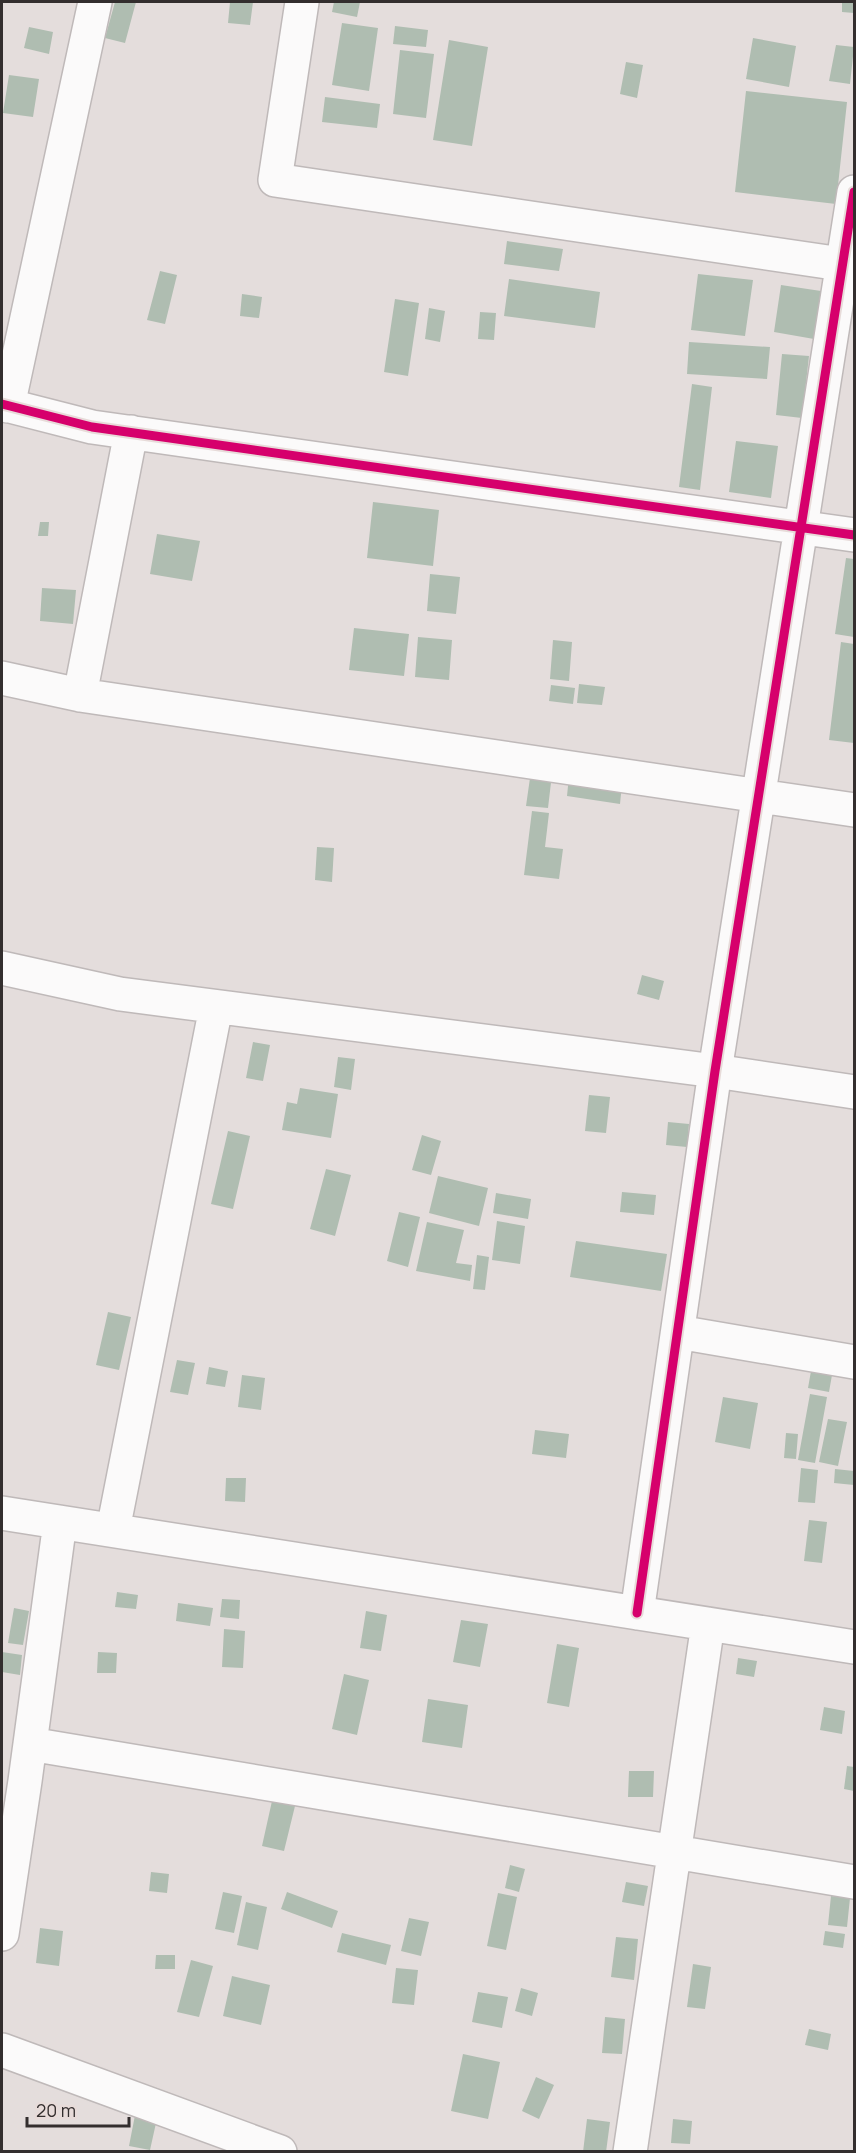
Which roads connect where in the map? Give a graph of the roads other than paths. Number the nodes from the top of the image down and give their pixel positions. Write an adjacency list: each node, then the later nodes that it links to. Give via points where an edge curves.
1 (95, 2): 5 (street)
2 (302, 2): 4 (street, via 275,180)
3 (855, 192): 4 (street)
4 (849, 265): 7 (street)
5 (4, 405): 6 (street, via 92,427)
6 (131, 432): 7 (street); 10 (street)
7 (801, 526): 8 (street); 11 (street)
8 (855, 535)
9 (2, 678): 10 (street)
10 (80, 695): 11 (street)
11 (759, 795): 12 (street); 15 (street)
12 (855, 810)
13 (2, 968): 14 (street, via 120,994)
14 (216, 1006): 15 (street); 21 (street)
15 (716, 1071): 16 (street); 17 (street)
16 (855, 1092)
17 (678, 1332): 18 (street); 22 (street)
18 (855, 1362)
19 (2, 1513): 20 (street)
20 (60, 1522): 21 (street); 25 (street)
21 (113, 1530): 22 (street)
22 (637, 1613): 23 (street)
23 (708, 1624): 24 (street); 27 (street)
24 (855, 1647)
25 (30, 1744): 26 (street); 27 (street)
26 (13, 1779): 29 (street)
27 (673, 1852): 28 (street); 32 (street)
28 (855, 1882)
29 (2, 1934)
30 (2, 2050): 31 (street)
31 (280, 2151)
32 (630, 2151)

